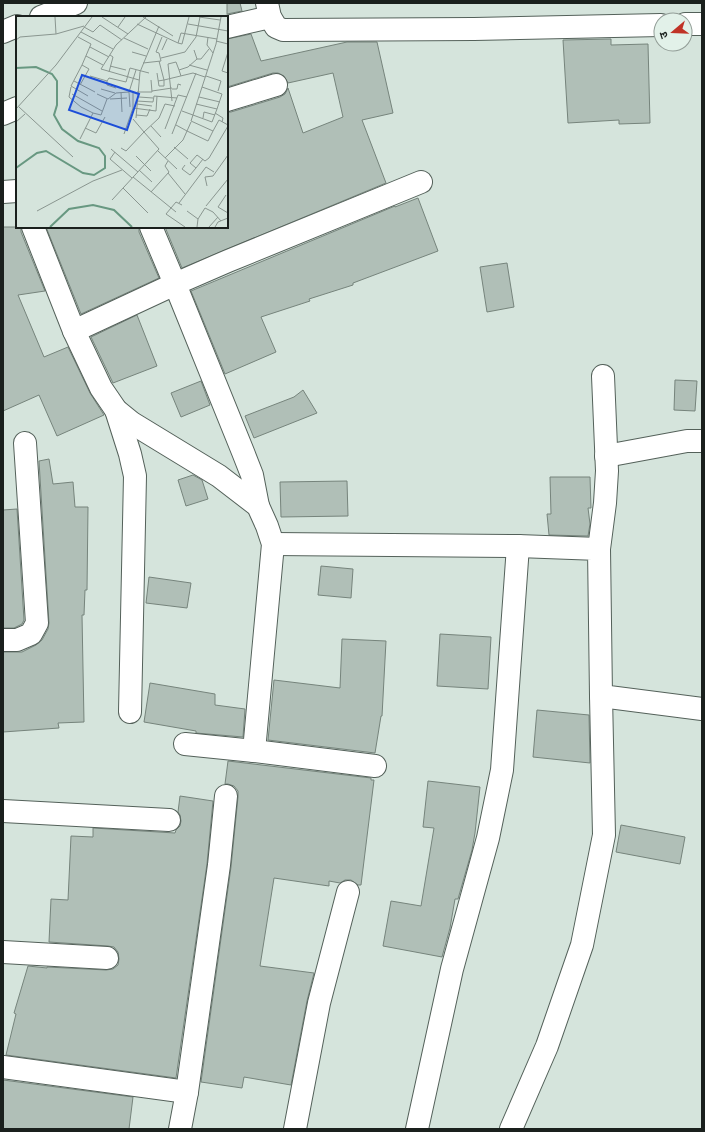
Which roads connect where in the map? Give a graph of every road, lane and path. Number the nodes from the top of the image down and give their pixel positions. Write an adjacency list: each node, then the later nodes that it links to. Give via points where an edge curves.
1 (76, 3): 3 (street)
2 (269, 10): 4 (street, via 276,27 283,30); 6 (street)
3 (44, 16)
4 (653, 25)
5 (16, 26): 7 (street)
6 (228, 27)
7 (3, 32)
8 (276, 85): 9 (street)
9 (228, 100)
10 (16, 108): 11 (street)
11 (3, 114)
12 (421, 182): 17 (street)
13 (16, 191): 14 (street)
14 (3, 192)
15 (33, 228): 18 (street)
16 (151, 228): 17 (street)
17 (175, 284): 18 (street); 24 (street, via 252,475)
18 (74, 331): 20 (street, via 101,388)
19 (603, 376): 23 (street)
20 (116, 410): 24 (street, via 132,423 219,476); 31 (street, via 135,476)
21 (702, 441): 23 (street, via 687,441)
22 (25, 443): 28 (street, via 37,623 31,634 17,640)
23 (606, 456): 27 (street, via 605,503)
24 (258, 506): 25 (street)
25 (273, 544): 26 (street); 33 (street)
26 (518, 546): 27 (street); 45 (street, via 502,770 488,838 452,969)
27 (599, 549): 29 (street)
28 (3, 640)
29 (601, 696): 30 (street); 46 (street, via 604,835 582,946 547,1046)
30 (702, 709)
31 (130, 712)
32 (185, 744): 33 (street)
33 (254, 751): 34 (street)
34 (375, 766)
35 (226, 796): 42 (street)
36 (3, 812): 37 (street)
37 (169, 820)
38 (348, 892): 44 (street, via 319,1003)
39 (3, 952): 40 (street)
40 (108, 958)
41 (3, 1067): 42 (street)
42 (187, 1092): 43 (street)
43 (180, 1129)
44 (295, 1129)
45 (417, 1129)
46 (511, 1129)

